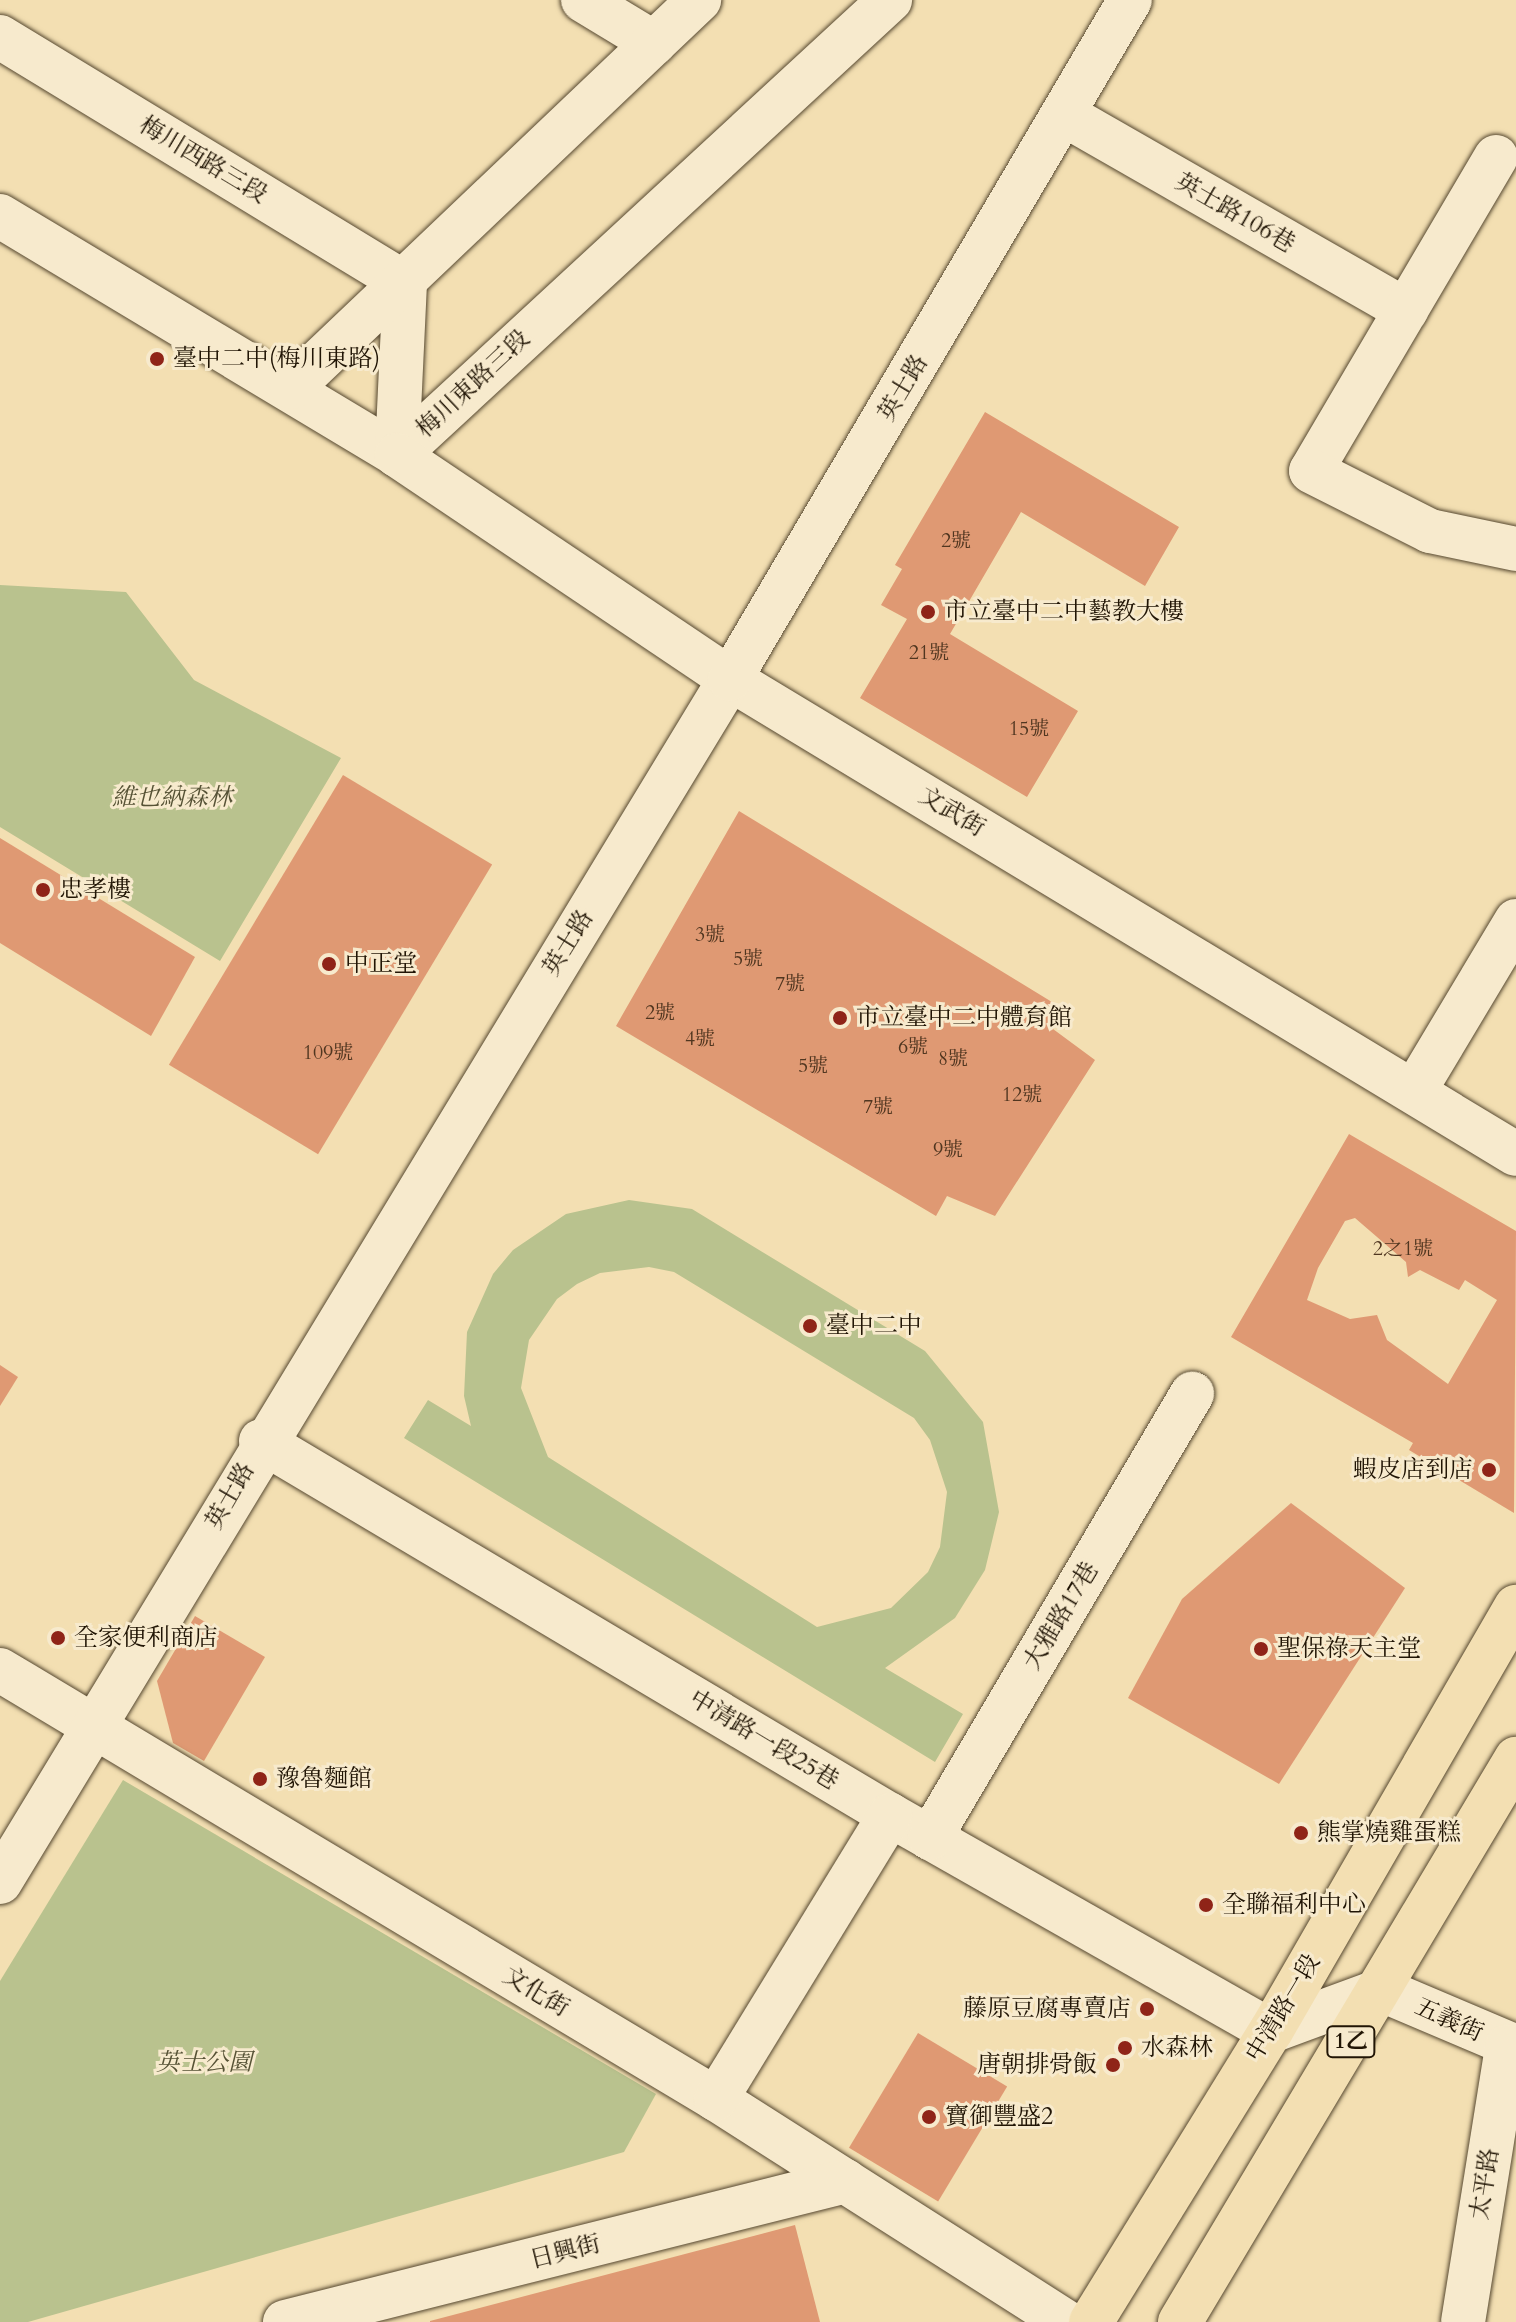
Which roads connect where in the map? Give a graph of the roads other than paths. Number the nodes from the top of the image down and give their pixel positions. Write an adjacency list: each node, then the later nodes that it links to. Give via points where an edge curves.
1 (583, 0): 6 (street)
2 (699, 0): 6 (street)
3 (890, 0): 13 (street, 梅川東路三段)
4 (1130, 0): 7 (street, 英士路)
5 (0, 37): 10 (street, 梅川西路三段)
6 (654, 43): 10 (street)
7 (1065, 115): 11 (street, 英士路106巷); 15 (street, 英士路)
8 (1496, 157): 11 (street)
9 (0, 216): 12 (street, 梅川東路三段)
10 (405, 283): 12 (street); 13 (street)
11 (1406, 310): 14 (street, via 1311,471 1430,531)
12 (292, 387): 13 (street, 梅川東路三段)
13 (397, 455): 15 (street, 文武街)
14 (1516, 549)
15 (730, 679): 17 (street, 文武街); 20 (street, 英士路)
16 (1516, 921): 17 (street)
17 (1415, 1090): 18 (street, 文武街)
18 (1516, 1154)
19 (1192, 1394): 26 (street, 大雅路17巷)
20 (261, 1441): 23 (street, 英士路); 25 (street, 中清路一段25巷)
21 (1516, 1607): 29 (main road, 中清路一段)
22 (0, 1670): 23 (street, 文化街)
23 (94, 1728): 27 (street, 英士路); 31 (street, 文化街)
24 (1516, 1759): 28 (main road, 1乙)
25 (890, 1815): 26 (street, 中清路一段25巷); 31 (street)
26 (930, 1838): 29 (street, 中清路一段25巷)
27 (0, 1882)
28 (1382, 1990): 29 (street); 30 (street, 五義街); 36 (main road, 1乙)
29 (1271, 2031): 35 (main road, 中清路一段)
30 (1512, 2046): 37 (street, 太平路)
31 (716, 2099): 32 (street, 文化街)
32 (846, 2181): 33 (street, 日興街); 34 (street, 文化街)
33 (285, 2322)
34 (1066, 2322)
35 (1091, 2322)
36 (1180, 2322)
37 (1463, 2322)

